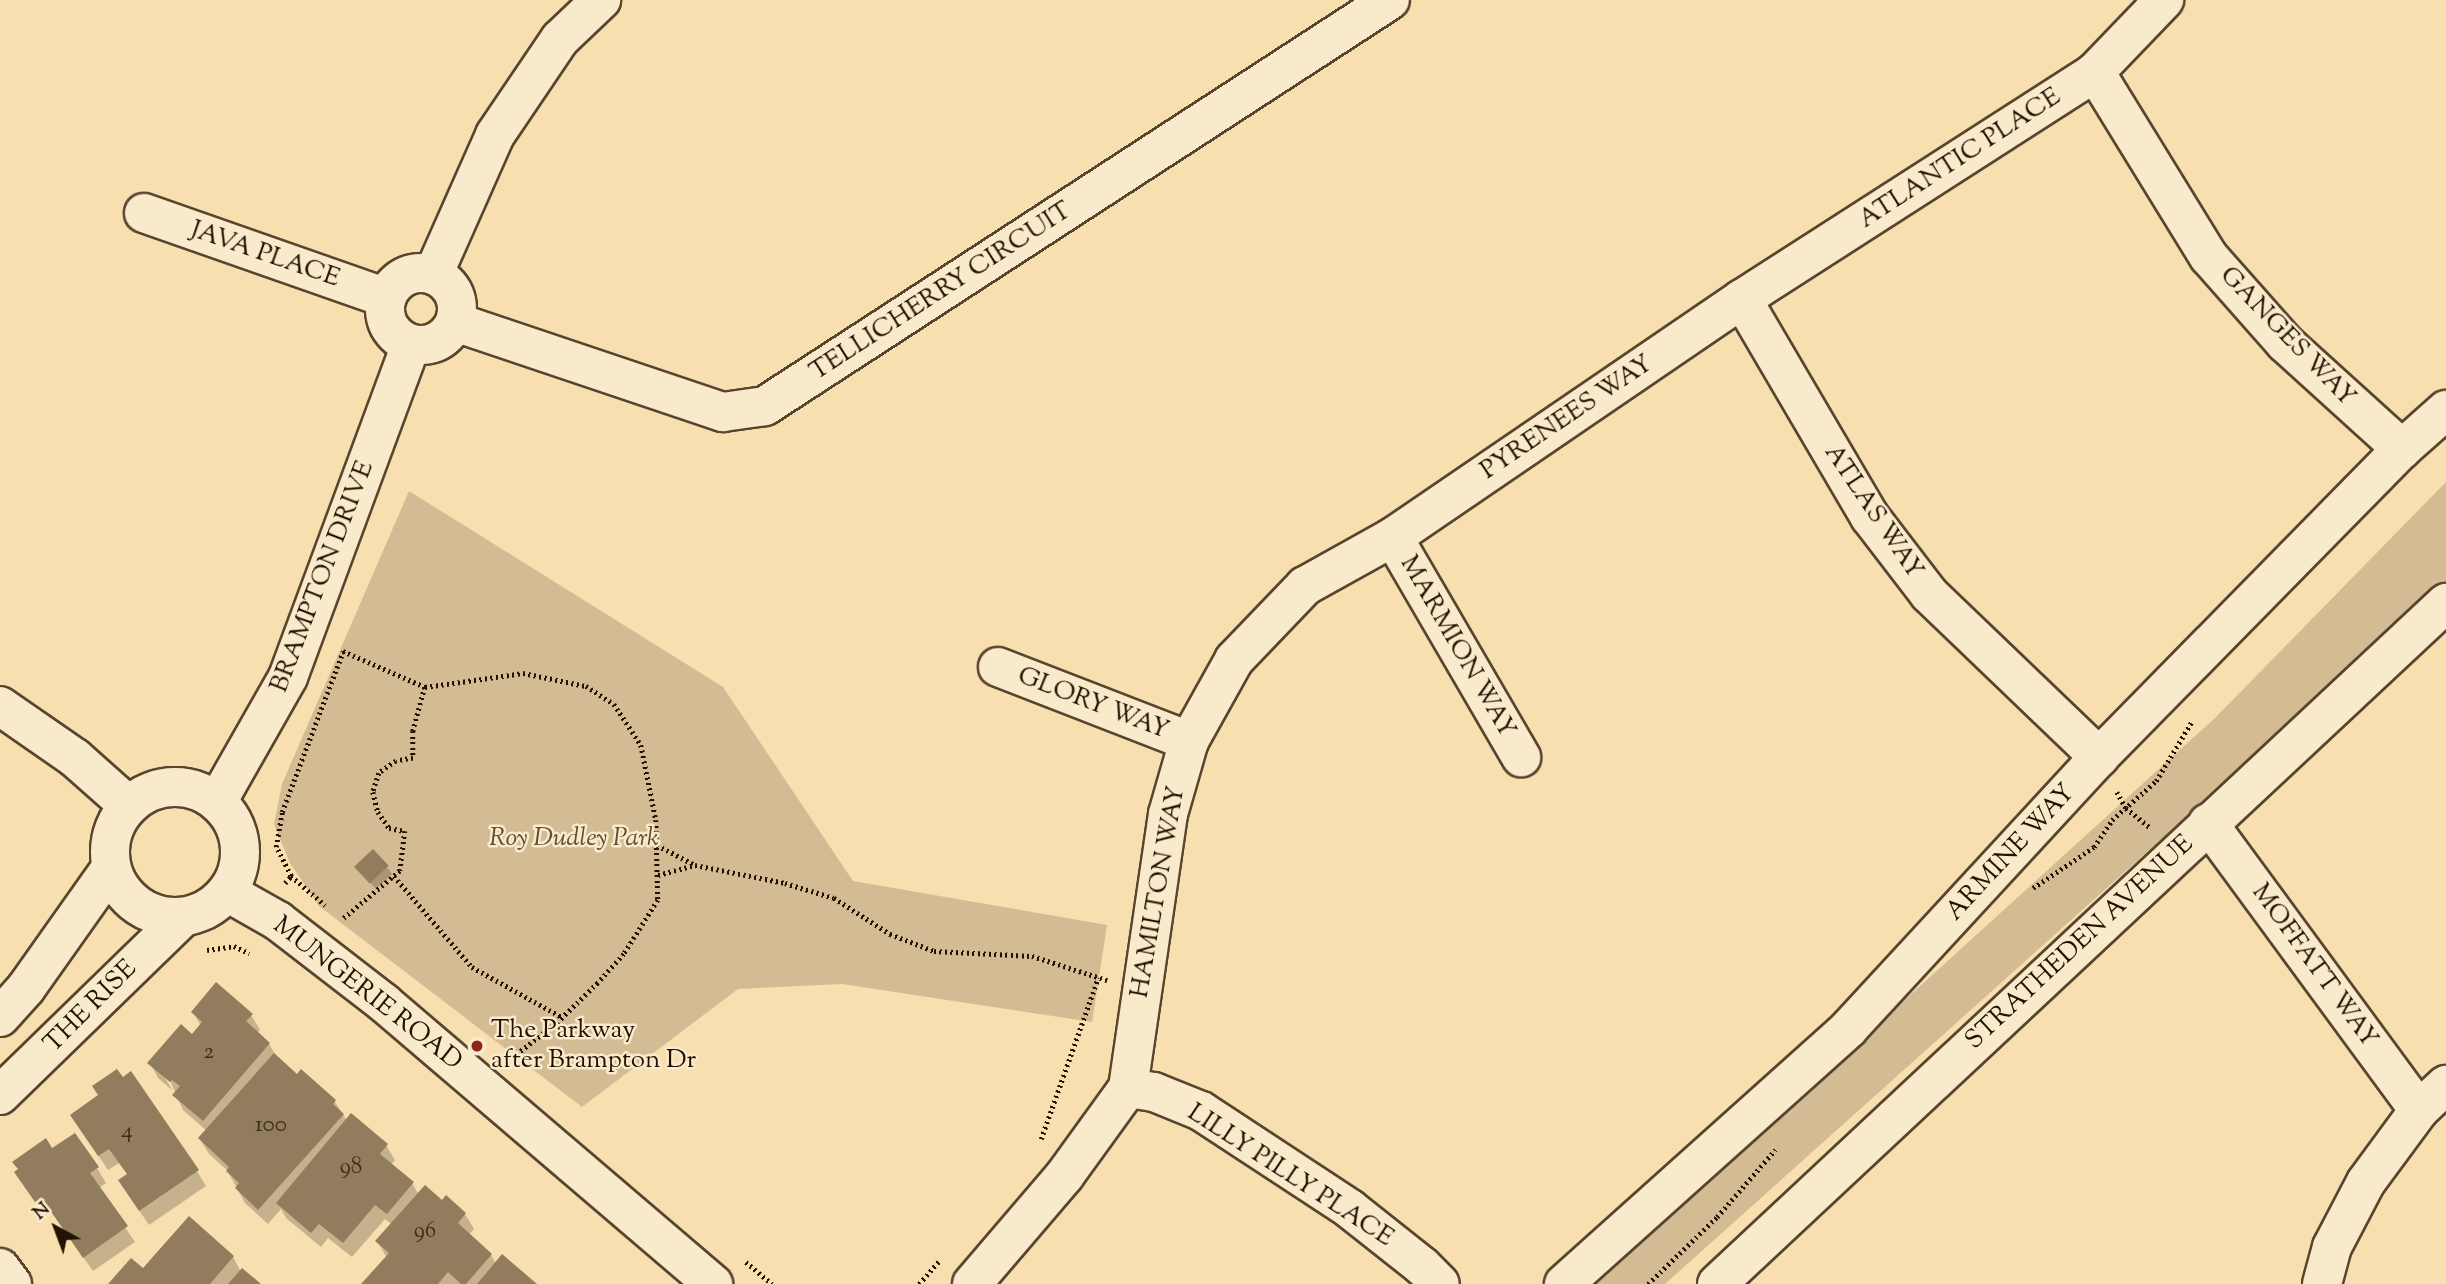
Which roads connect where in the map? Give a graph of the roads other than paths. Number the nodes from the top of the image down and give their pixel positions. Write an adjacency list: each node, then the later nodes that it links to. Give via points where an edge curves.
1 (601, 0): 6 (street, via 560,39 495,135)
2 (1390, 0): 9 (street, TELLICHERRY CIRCUIT, via 765,406 723,412)
3 (2164, 0): 4 (street, ATLANTIC PLACE)
4 (2095, 72): 8 (street, ATLANTIC PLACE); 12 (street, GANGES WAY, via 2209,257 2285,342)
5 (144, 213): 7 (street, JAVA PLACE)
6 (433, 275): 7 (street, via 411,274 392,288); 9 (street, via 443,280 457,299)
7 (387, 298): 10 (street, via 389,326)
8 (1742, 299): 13 (street, PYRENEES WAY); 19 (street, ATLAS WAY, via 1870,517 1929,594)
9 (455, 322): 10 (street, via 442,340)
10 (411, 344): 20 (street, BRAMPTON DRIVE, via 288,677)
11 (2446, 410): 12 (street, ARMINE WAY)
12 (2402, 449): 19 (street, ARMINE WAY)
13 (1393, 537): 17 (street, HAMILTON WAY, via 1305,586 1234,660); 18 (street, MARMION WAY)
14 (2446, 603): 22 (street, STRATHEDEN AVENUE)
15 (998, 667): 17 (street, GLORY WAY)
16 (0, 706): 21 (street, via 75,758)
17 (1189, 741): 27 (street, HAMILTON WAY, via 1168,814)
18 (1521, 757)
19 (2099, 757): 35 (street, ARMINE WAY, via 1849,1028)
20 (218, 802): 21 (street, via 182,787 144,794); 24 (street, via 231,817 238,836 241,855 236,875)
21 (128, 805): 23 (street, via 111,834)
22 (2208, 823): 29 (street, MOFFATT WAY); 36 (street, STRATHEDEN AVENUE)
23 (111, 868): 25 (street, via 118,886 138,906 163,918); 26 (street, via 26,988)
24 (243, 901): 25 (street, via 215,905); 32 (street, MUNGERIE ROAD, via 278,921 384,1003)
25 (182, 918): 28 (street, THE RISE)
26 (0, 1017)
27 (1128, 1088): 33 (street, HAMILTON WAY, via 1065,1175); 34 (street, LILLY PILLY PLACE, via 1154,1092 1201,1111 1350,1209)
28 (0, 1095)
29 (2432, 1097): 37 (street, via 2366,1182 2332,1247)
30 (0, 1268): 31 (street)
31 (12, 1284)
32 (713, 1284)
33 (972, 1284)
34 (1440, 1284)
35 (1564, 1284)
36 (1717, 1284)
37 (2322, 1284)

